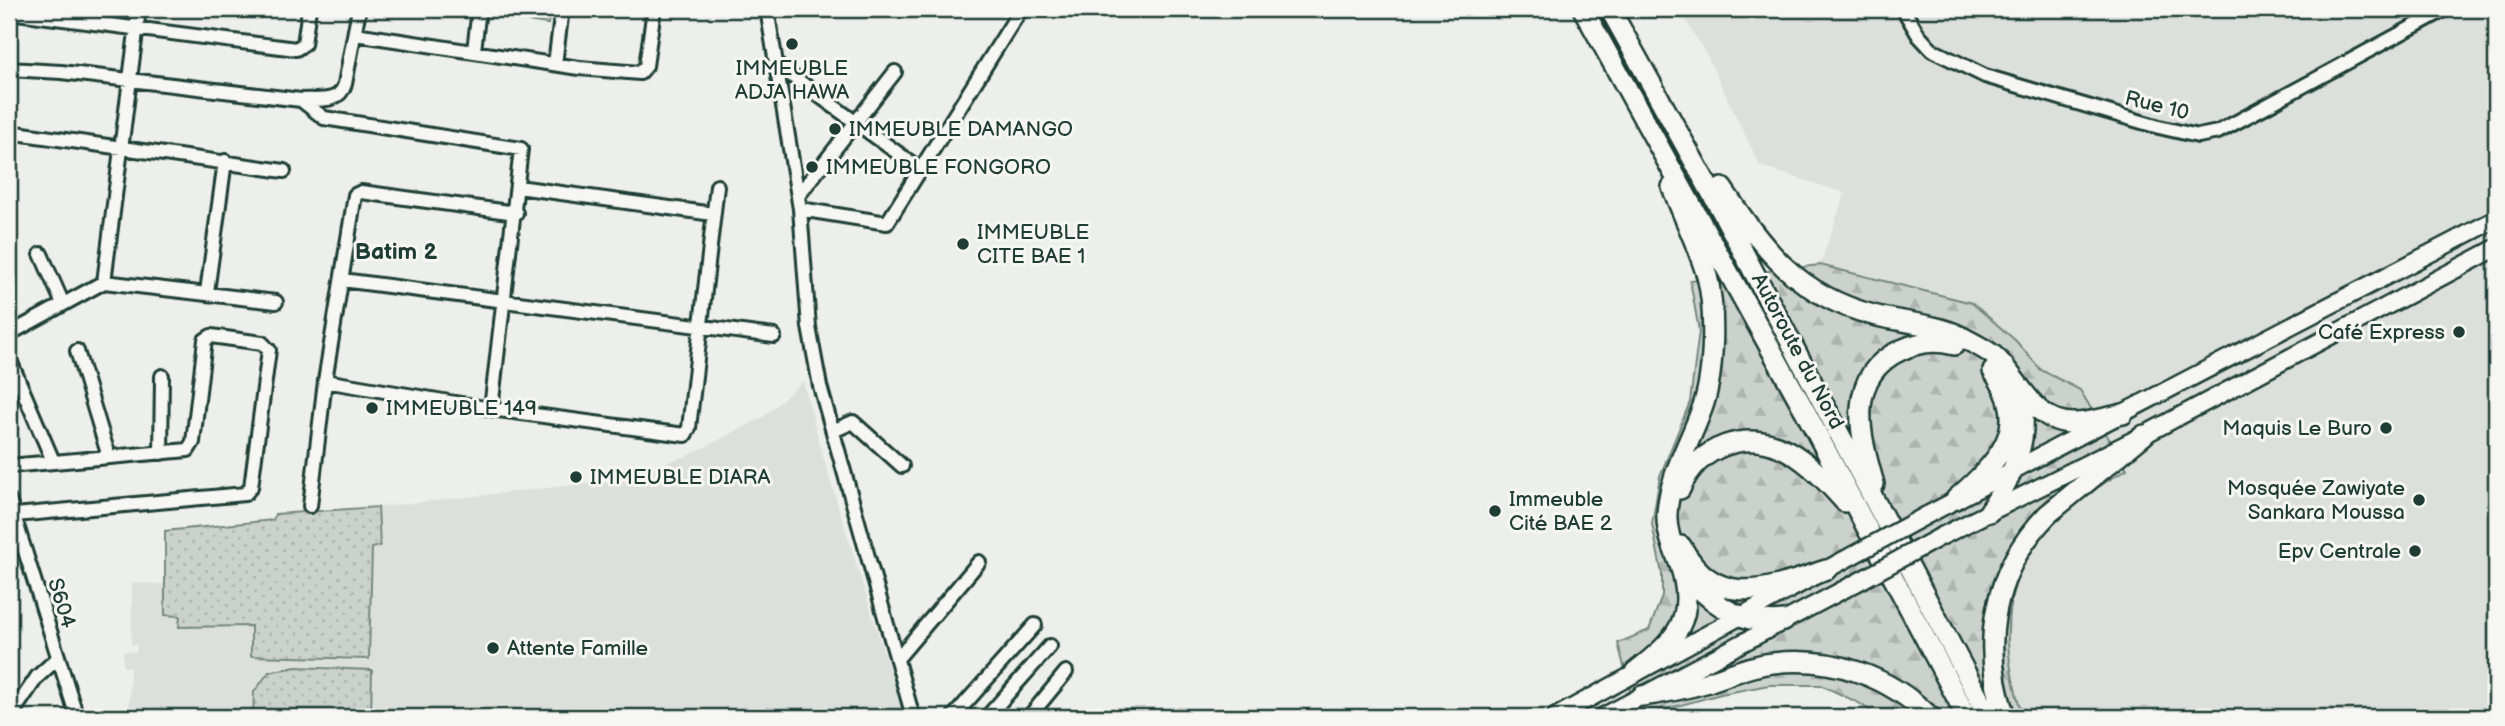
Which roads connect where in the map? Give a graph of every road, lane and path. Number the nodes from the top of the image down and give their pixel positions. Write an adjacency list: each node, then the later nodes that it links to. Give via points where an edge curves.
1 (139, 9): 14 (street)
2 (309, 9): 14 (street, via 304,44 296,49)
3 (359, 9): 15 (street)
4 (479, 9): 16 (street)
5 (562, 9): 17 (street)
6 (654, 9): 17 (street, via 644,71)
7 (767, 9): 18 (street)
8 (1021, 9): 29 (street)
9 (1583, 9): 25 (highway, Autoroute du Nord)
10 (1611, 9): 23 (highway, Autoroute du Nord)
11 (1903, 9): 12 (street, Rue 10, via 1919,36 1949,61 2091,108 2198,136 2218,132)
12 (2446, 9)
13 (9, 12): 14 (street)
14 (136, 29): 21 (street)
15 (355, 34): 16 (street); 22 (street, via 340,96)
16 (474, 50): 17 (street)
17 (555, 64)
18 (777, 65): 24 (street); 33 (street)
19 (9, 69): 21 (street)
20 (895, 72): 24 (street)
21 (129, 79): 22 (street); 27 (street)
22 (301, 100): 32 (street, via 324,117 517,146 523,153)
23 (1672, 119): 52 (highway, via 1756,238 1797,280 1836,303 1957,335 1993,355); 69 (highway, Autoroute du Nord)
24 (857, 123): 29 (street); 33 (street)
25 (1647, 124): 68 (highway, Autoroute du Nord); 71 (highway, via 1707,276 1712,311 1705,401 1671,488 1667,515)
26 (9, 132): 27 (street)
27 (121, 148): 28 (street); 40 (street)
28 (225, 161): 30 (street); 41 (street)
29 (921, 170): 33 (street, via 887,223)
30 (284, 171)
31 (717, 186): 35 (street)
32 (518, 187): 34 (street); 35 (street)
33 (799, 202): 55 (street, via 809,327)
34 (516, 213): 39 (street, via 357,193 351,205); 42 (street)
35 (713, 214): 45 (street)
36 (2496, 219): 54 (main road)
37 (2496, 248): 56 (main road)
38 (41, 254): 44 (street)
39 (342, 280): 42 (street); 51 (street)
40 (104, 282): 41 (street); 44 (street)
41 (207, 292): 43 (street)
42 (506, 299): 45 (street); 53 (street)
43 (276, 302)
44 (63, 304): 46 (street)
45 (701, 326): 47 (street); 53 (street, via 690,428 685,435)
46 (9, 334)
47 (774, 336)
48 (77, 351): 58 (street)
49 (9, 358): 59 (street)
50 (162, 376): 57 (street)
51 (325, 381): 53 (street); 65 (street)
52 (2015, 383): 54 (highway, via 2033,404 2062,421); 62 (highway, via 2025,421 2021,451)
53 (492, 409)
54 (2123, 414): 62 (main road)
55 (833, 431): 61 (street, via 853,422); 78 (street)
56 (2144, 435): 66 (main road); 93 (highway, via 2048,514 2011,565 1995,608 1991,641 1992,666)
57 (161, 453): 58 (street); 67 (street, via 188,450 192,442 205,340 211,336 266,345 269,358 253,474 245,494)
58 (109, 457): 59 (street)
59 (54, 461): 60 (street)
60 (9, 466)
61 (902, 466)
62 (2012, 472): 63 (main road); 66 (highway)
63 (1956, 499): 69 (highway, via 2003,452 2010,434 2010,409 2001,382 1980,356 1951,343 1921,343 1897,352 1876,369 1860,404 1863,442); 72 (main road, bridge)
64 (9, 500): 67 (street, S604)
65 (310, 506)
66 (1989, 512): 74 (main road, bridge)
67 (15, 515): 77 (street, S604)
68 (1860, 519): 72 (highway, via 1814,470 1770,443 1740,442 1717,448 1704,455 1686,476 1676,504 1679,542 1702,574 1723,587 1752,592); 91 (highway, Autoroute du Nord)
69 (1888, 525): 92 (highway, Autoroute du Nord)
70 (979, 562): 78 (street)
71 (1681, 569): 73 (highway, via 1708,598); 80 (highway, via 1687,603 1680,629)
72 (1826, 569): 73 (main road)
73 (1738, 617): 74 (highway); 80 (main road)
74 (1784, 621): 81 (main road)
75 (1035, 625): 85 (street)
76 (1050, 646): 86 (street)
77 (58, 658): 82 (street, via 37,677); 83 (street, S604)
78 (897, 659): 84 (street)
79 (1066, 672): 87 (street)
80 (1635, 672): 88 (main road)
81 (1642, 696): 89 (main road); 90 (highway, via 1770,663 1829,664 1888,683)
82 (10, 717)
83 (77, 717)
84 (914, 717)
85 (953, 717)
86 (987, 717)
87 (1030, 717)
88 (1555, 717)
89 (1602, 717)
90 (1930, 717)
91 (1967, 717)
92 (1989, 717)
93 (2005, 717)

